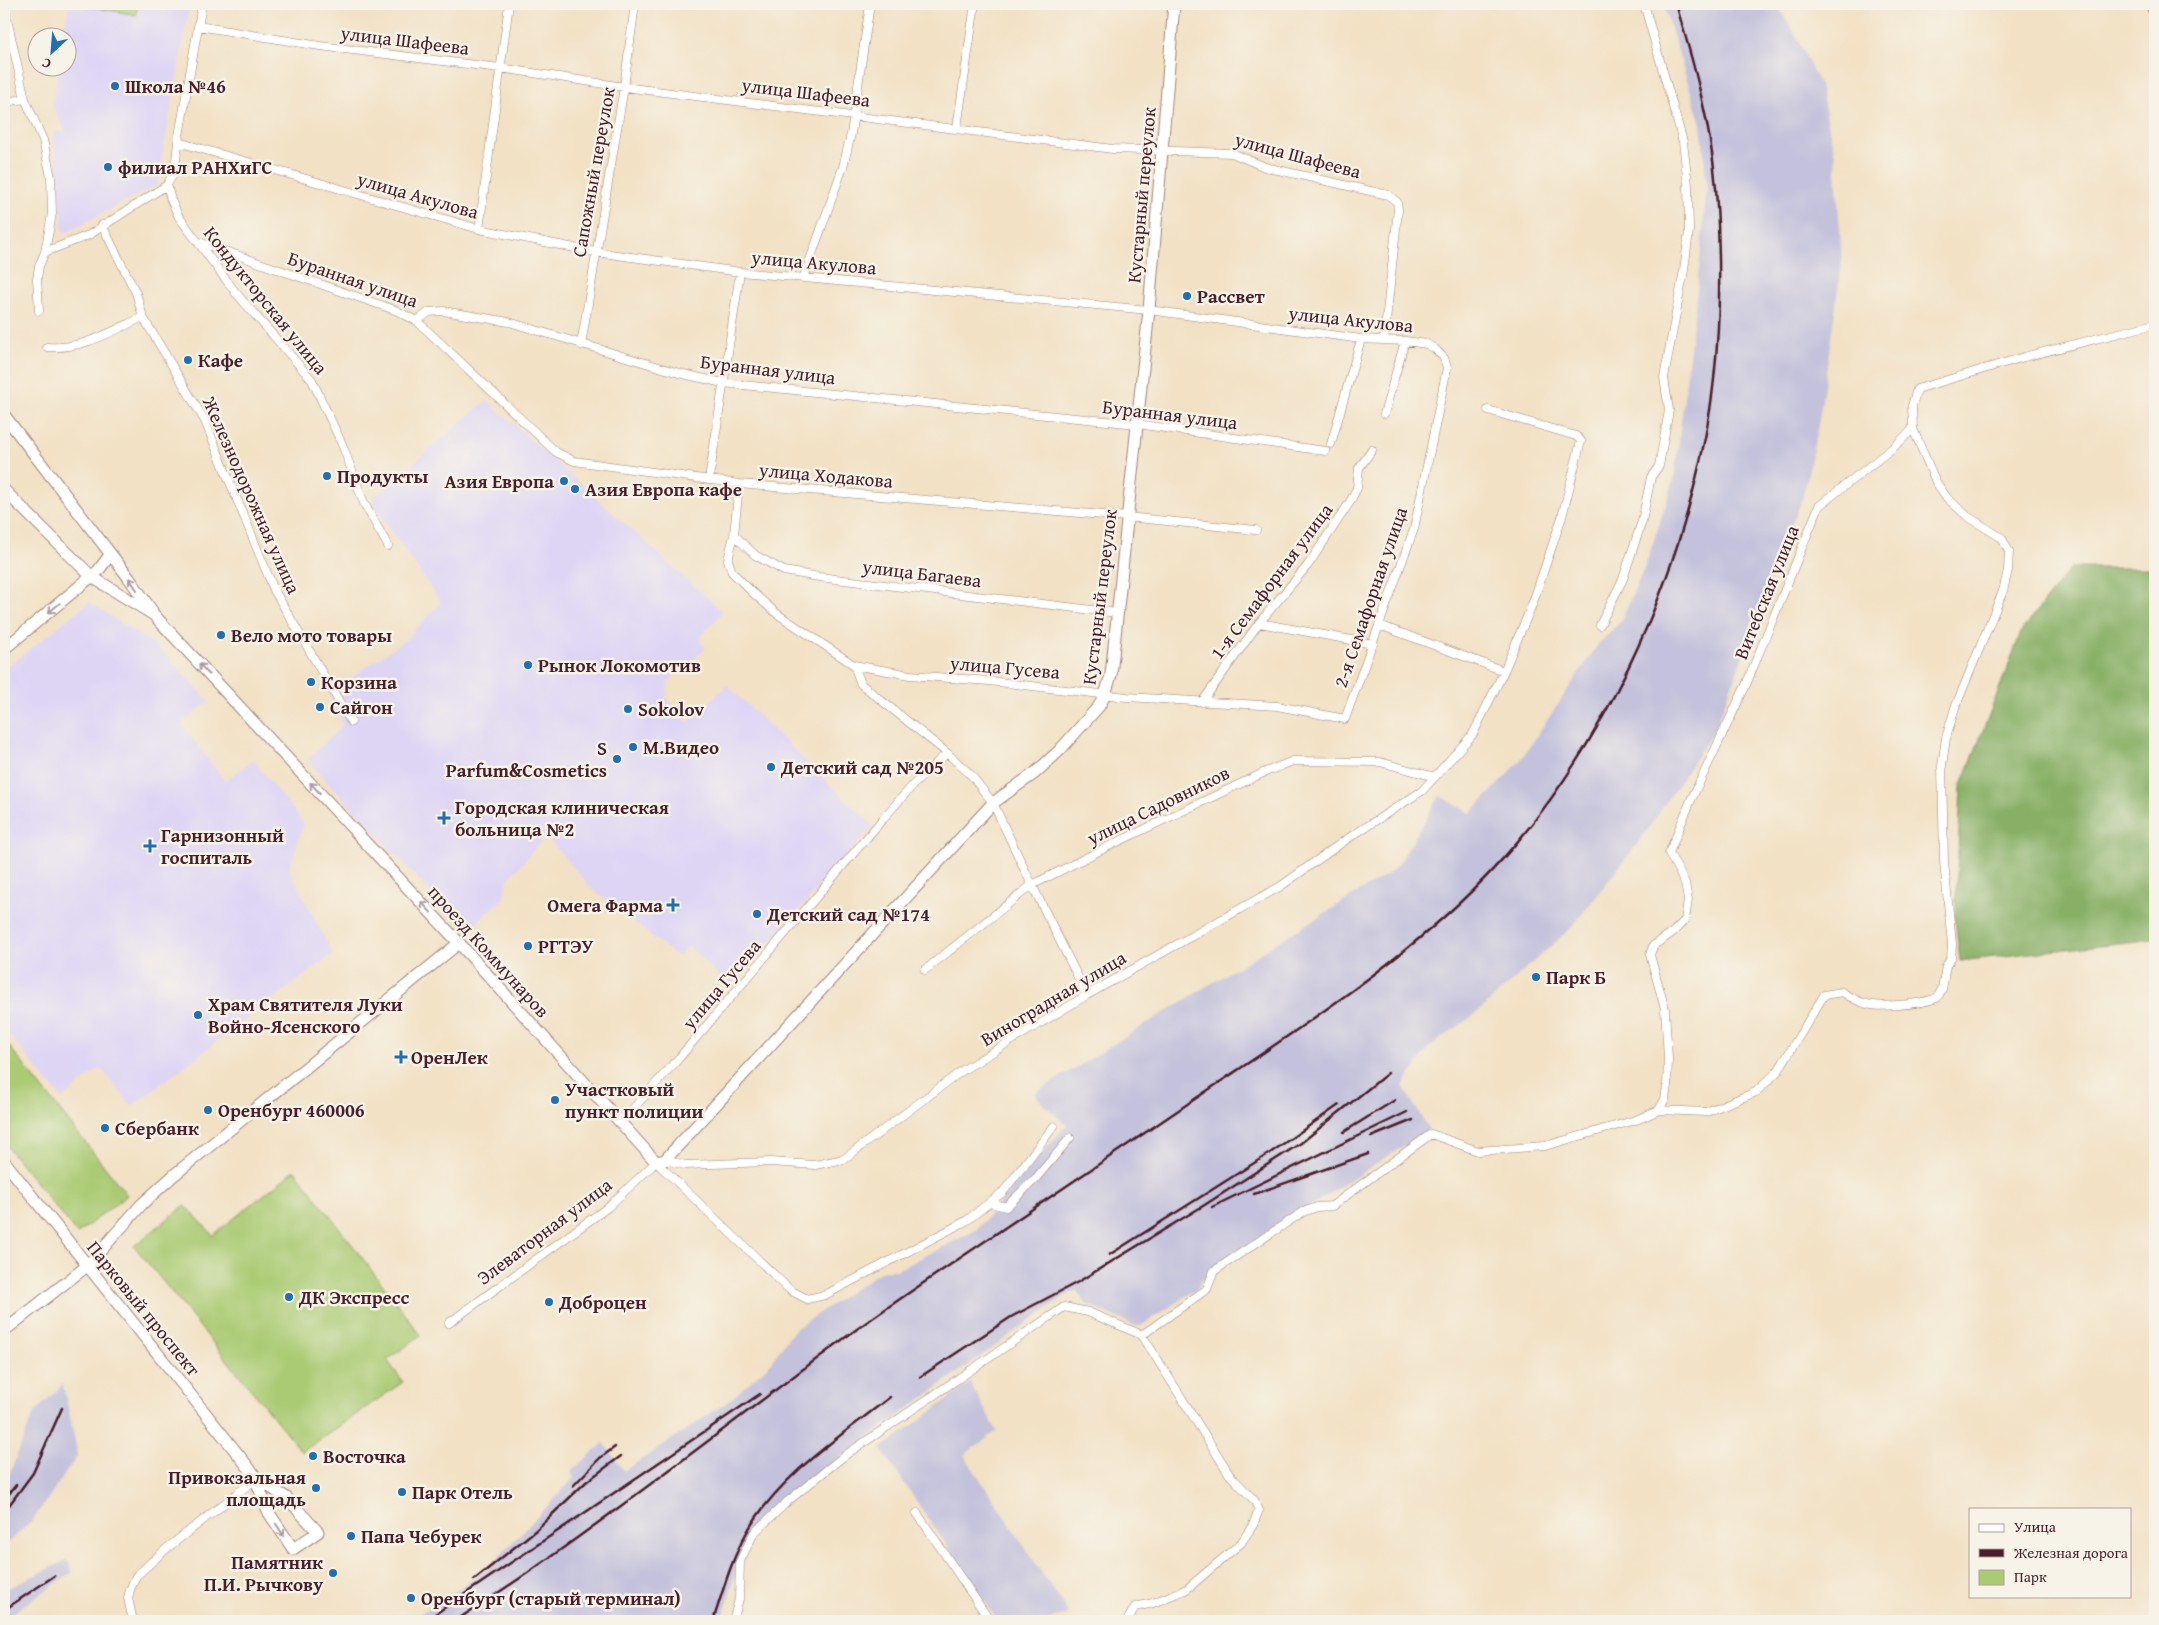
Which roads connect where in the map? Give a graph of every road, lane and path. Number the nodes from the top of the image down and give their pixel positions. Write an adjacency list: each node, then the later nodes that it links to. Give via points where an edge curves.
1 (202, 4): 11 (street)
2 (509, 4): 12 (street)
3 (635, 4): 13 (street, Сапожный переулок)
4 (870, 4): 16 (street)
5 (975, 4): 17 (street)
6 (1174, 4): 19 (street, Кустарный переулок)
7 (1644, 4): 61 (street, via 1683,142 1689,231 1664,378 1669,410 1659,466 1651,477 1642,521 1623,579)
8 (2151, 4): 10 (street)
9 (4, 6): 14 (street)
10 (2155, 12)
11 (198, 26): 12 (street, улица Шафеева, via 320,46); 18 (street)
12 (500, 68): 13 (street, улица Шафеева); 22 (street)
13 (624, 87): 16 (street, улица Шафеева); 25 (street, Сапожный переулок)
14 (25, 99): 15 (street); 24 (street, via 43,140 51,177 52,214)
15 (4, 102)
16 (853, 114): 17 (street, улица Шафеева); 27 (street, via 843,167)
17 (957, 128): 19 (street, улица Шафеева, via 1113,149)
18 (178, 142): 20 (street, via 175,170); 22 (street, улица Акулова)
19 (1162, 149): 28 (street, Кустарный переулок); 34 (street, улица Шафеева, via 1232,153 1265,167 1388,195 1397,202)
20 (167, 186): 21 (street); 23 (street, Кондукторская улица, via 179,217)
21 (102, 226): 24 (street); 30 (street, Железнодорожная улица, via 136,293)
22 (480, 229): 25 (street, улица Акулова)
23 (199, 242): 31 (street, Буранная улица, via 395,310); 54 (street, Кондукторская улица, via 236,293 312,380 342,444 364,503)
24 (44, 252): 29 (street, via 36,279)
25 (595, 252): 26 (street, улица Акулова); 36 (street, Сапожный переулок)
26 (740, 272): 27 (street, улица Акулова); 39 (street)
27 (804, 277): 28 (street, улица Акулова)
28 (1149, 310): 33 (street, улица Акулова); 43 (street, Кустарный переулок)
29 (39, 311)
30 (143, 317): 37 (street, via 78,346); 69 (street, Железнодорожная улица, via 205,421 274,590)
31 (417, 321): 36 (street, Буранная улица, via 430,312 443,311 509,322); 48 (street, улица Ходакова, via 556,452 574,461)
32 (2155, 324): 44 (street, via 2024,357 1917,389 1912,406)
33 (1361, 339): 34 (street, улица Акулова); 45 (street)
34 (1384, 340): 35 (street, улица Акулова)
35 (1405, 341): 38 (street, улица Акулова, via 1436,349); 41 (street)
36 (581, 345): 39 (street, Буранная улица)
37 (47, 347)
38 (1447, 368): 60 (street, 2-я Семафорная улица, via 1414,529)
39 (723, 383): 43 (street, Буранная улица); 48 (street)
40 (1488, 410): 65 (street, Виноградная улица, via 1576,436 1581,441 1562,517 1532,605)
41 (1384, 414)
42 (4, 415): 55 (street, проезд Коммунаров)
43 (1137, 424): 47 (street, Буранная улица); 51 (street, Кустарный переулок)
44 (1913, 429): 77 (street, Витебская улица, via 1819,506 1746,685 1668,853 1685,883 1688,900 1686,920 1653,946 1650,955 1665,1009 1668,1086); 77 (street, via 1936,482 1947,498 1967,516 2002,538 2009,552 2003,591 1946,738 1942,766 1944,862 1952,944 1942,989 1937,998 1923,1003 1878,1007 1856,1001 1842,992 1824,996 1778,1071 1756,1092 1706,1112)
45 (1331, 444)
46 (1372, 450): 59 (street, 1-я Семафорная улица, via 1359,468 1358,488 1350,502 1308,565)
47 (1325, 451)
48 (709, 480): 49 (street, улица Ходакова)
49 (739, 484): 51 (street, улица Ходакова); 53 (street, улица Гусева)
50 (4, 490): 56 (street, проезд Коммунаров)
51 (1127, 517): 52 (street, улица Ходакова); 57 (street, Кустарный переулок)
52 (1256, 530)
53 (734, 535): 57 (street, улица Багаева, via 755,555 784,571); 64 (street, улица Гусева, via 728,560 732,572 776,613)
54 (388, 546)
55 (110, 555): 56 (street); 58 (street, проезд Коммунаров, one-way to 55)
56 (92, 577): 58 (street, проезд Коммунаров); 63 (street, one-way to 63)
57 (1117, 613): 66 (street, Кустарный переулок, via 1111,675)
58 (154, 615): 74 (street, проезд Коммунаров, one-way to 58)
59 (1259, 622): 62 (street); 67 (street, 1-я Семафорная улица)
60 (1379, 625): 62 (street, 2-я Семафорная улица); 65 (street)
61 (1600, 625)
62 (1373, 644): 68 (street, 2-я Семафорная улица)
63 (4, 649)
64 (854, 665): 66 (street, улица Гусева, via 910,675 1082,690); 70 (street, via 861,684)
65 (1504, 671): 71 (street, Виноградная улица, via 1473,734)
66 (1105, 695): 67 (street, улица Гусева); 72 (street, Кустарный переулок, via 1060,750 1035,773)
67 (1202, 702): 68 (street, улица Гусева, via 1277,706)
68 (1345, 719)
69 (351, 722)
70 (947, 753): 72 (street, via 971,775); 78 (street, улица Гусева, via 887,814 680,1058)
71 (1435, 777): 73 (street, улица Садовников, via 1380,762 1293,761); 76 (street, Виноградная улица, via 1422,791 1281,886)
72 (993, 803): 73 (street); 82 (street, Кустарный переулок)
73 (1032, 885): 75 (street, улица Садовников); 76 (street)
74 (459, 943): 78 (street, проезд Коммунаров); 84 (street, via 162,1185)
75 (926, 970)
76 (1087, 995): 82 (street, Виноградная улица, via 963,1070 844,1159 815,1165 770,1162 685,1165)
77 (1660, 1110): 87 (street, via 1545,1146 1478,1151 1431,1134 1332,1206 1303,1212 1214,1271 1207,1289)
78 (620, 1123): 82 (street, проезд Коммунаров)
79 (1054, 1126): 83 (street, via 1003,1192)
80 (1070, 1138): 83 (street, via 1006,1207)
81 (4, 1160): 84 (street, Парковый проспект)
82 (661, 1161): 83 (street, проезд Коммунаров, via 776,1278 807,1299 825,1295 931,1240); 85 (street, Элеваторная улица, via 608,1207)
83 (990, 1203)
84 (87, 1266): 86 (street); 88 (street, Парковый проспект)
85 (449, 1323)
86 (4, 1331)
87 (1142, 1335): 91 (street, via 1088,1312 1064,1307 844,1456 754,1533 740,1561 739,1599); 93 (street, via 1230,1475 1254,1500 1259,1510 1241,1543 1187,1589 1135,1607)
88 (257, 1478): 88 (street, Парковый проспект, one-way to 88, via 269,1513 293,1549 318,1532 288,1499); 90 (street, via 136,1576 128,1598)
89 (918, 1513): 92 (street)
90 (133, 1621)
91 (733, 1621)
92 (990, 1621)
93 (1127, 1621)

